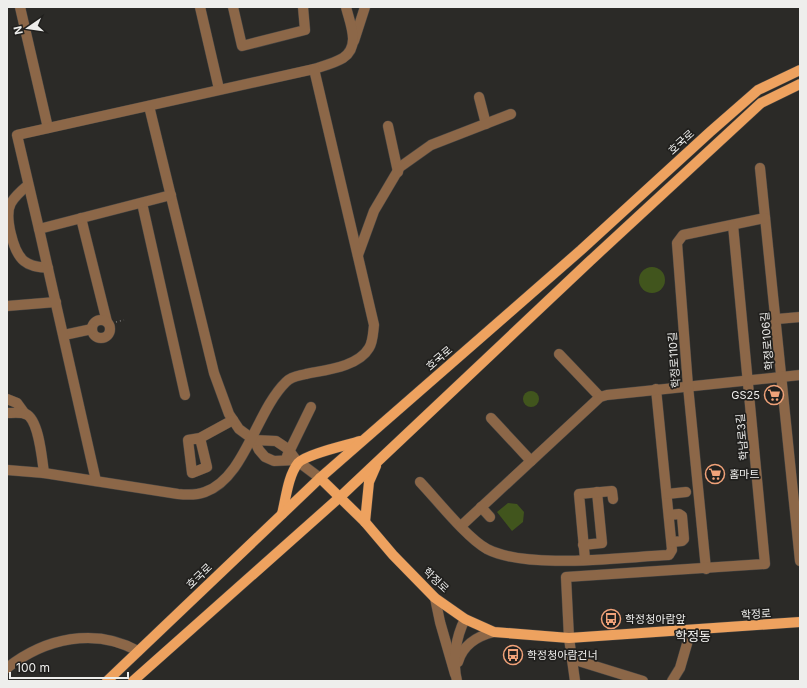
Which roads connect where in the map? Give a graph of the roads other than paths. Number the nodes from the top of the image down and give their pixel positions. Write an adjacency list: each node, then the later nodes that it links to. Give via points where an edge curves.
1 (20, 7): 17 (street)
2 (200, 7): 11 (street)
3 (233, 7): 4 (street, via 242,46 305,30)
4 (303, 7)
5 (346, 7): 7 (street)
6 (365, 7): 7 (street)
7 (354, 41): 8 (street, via 351,50 342,58)
8 (314, 69): 11 (street); 28 (street)
9 (800, 70): 53 (main road, 호국로, via 758,90)
10 (800, 84): 54 (main road, via 761,103)
11 (219, 89): 13 (street)
12 (479, 97): 15 (street)
13 (149, 106): 17 (street); 22 (street)
14 (511, 114): 15 (street)
15 (486, 124): 20 (street, via 431,145 400,167)
16 (388, 126): 20 (street)
17 (48, 128): 18 (street)
18 (12, 136): 21 (street)
19 (760, 168): 25 (street, 학정로106길)
20 (398, 172): 28 (street, via 374,211)
21 (28, 185): 27 (street); 29 (street, via 10,204 13,243 24,262)
22 (171, 195): 23 (street); 50 (street, via 214,373)
23 (142, 203): 24 (street); 43 (street)
24 (81, 218): 27 (street); 34 (street)
25 (765, 218): 26 (street, 학정로110길); 33 (street, 학정로106길)
26 (733, 225): 40 (street, 학남로3길); 41 (street, 학정로110길, via 683,235 677,243)
27 (39, 229): 29 (street)
28 (358, 255): 52 (street, via 374,325 369,348 351,363 290,378 269,404)
29 (48, 268): 30 (street)
30 (56, 302): 31 (street); 36 (street)
31 (7, 306)
32 (800, 317): 33 (street)
33 (777, 319): 39 (street, 학정로106길)
34 (106, 322): 35 (street, via 98,320); 35 (street, via 110,330 105,337 96,336)
35 (92, 329): 36 (street)
36 (64, 335): 60 (street)
37 (559, 354): 44 (street)
38 (800, 375): 39 (street)
39 (782, 377): 40 (street); 67 (street, 학정로106길)
40 (749, 379): 41 (street); 77 (street, 학남로3길, via 765,564)
41 (688, 386): 42 (street); 77 (street, 학정로110길)
42 (656, 389): 44 (street); 64 (street)
43 (185, 395)
44 (600, 397): 56 (street)
45 (7, 399): 48 (street, via 17,403)
46 (311, 407): 55 (street)
47 (7, 413): 48 (street)
48 (25, 414): 58 (street, via 31,418 36,428)
49 (491, 418): 56 (street)
50 (233, 420): 51 (street); 52 (street, via 239,429)
51 (200, 438)
52 (252, 438): 55 (street, via 276,441); 55 (street, via 259,450 274,461 284,462); 60 (street, via 228,475 206,492 195,495 178,494)
53 (365, 439): 55 (main road); 59 (main road, 호국로)
54 (385, 454): 65 (main road); 71 (main road, via 373,470 369,482)
55 (295, 458): 59 (street); 69 (main road)
56 (531, 461): 68 (street)
57 (7, 470): 58 (street)
58 (44, 473): 60 (street)
59 (320, 478): 65 (main road, 학정로); 69 (main road, 호국로)
60 (96, 481)
61 (420, 482): 72 (street)
62 (597, 492): 66 (street, via 612,491); 73 (street, via 579,494); 73 (street, via 602,543)
63 (686, 492): 64 (street)
64 (667, 494): 74 (street, via 672,542 669,555)
65 (340, 498): 71 (main road, 학정로); 90 (main road)
66 (613, 499)
67 (798, 501): 76 (street, 학정로106길)
68 (481, 507): 70 (street); 72 (street)
69 (281, 516): 85 (main road, 호국로)
70 (490, 517)
71 (365, 522): 79 (main road, 학정로, via 393,555)
72 (461, 526): 75 (street, via 486,548 502,554 549,561)
73 (583, 545): 74 (street)
74 (584, 559): 75 (street)
75 (565, 560): 78 (street)
76 (800, 560)
77 (706, 568): 78 (street)
78 (566, 577): 84 (street)
79 (436, 598): 80 (main road, 학정로); 88 (street, via 440,622)
80 (465, 619): 83 (main road, 학정로); 88 (street, via 457,637)
81 (800, 622): 82 (main road, 학정로)
82 (691, 630): 84 (main road, 학정로); 93 (street, via 680,668)
83 (494, 632): 84 (main road, 학정로); 88 (street, via 483,634 470,642 460,655)
84 (570, 638): 86 (street)
85 (138, 651): 87 (street, via 123,642 86,637 42,647); 89 (main road, 호국로)
86 (572, 659): 91 (street); 92 (street)
87 (7, 668)
88 (456, 677)
89 (107, 681)
90 (133, 681)
91 (575, 681)
92 (643, 681)
93 (672, 681)

